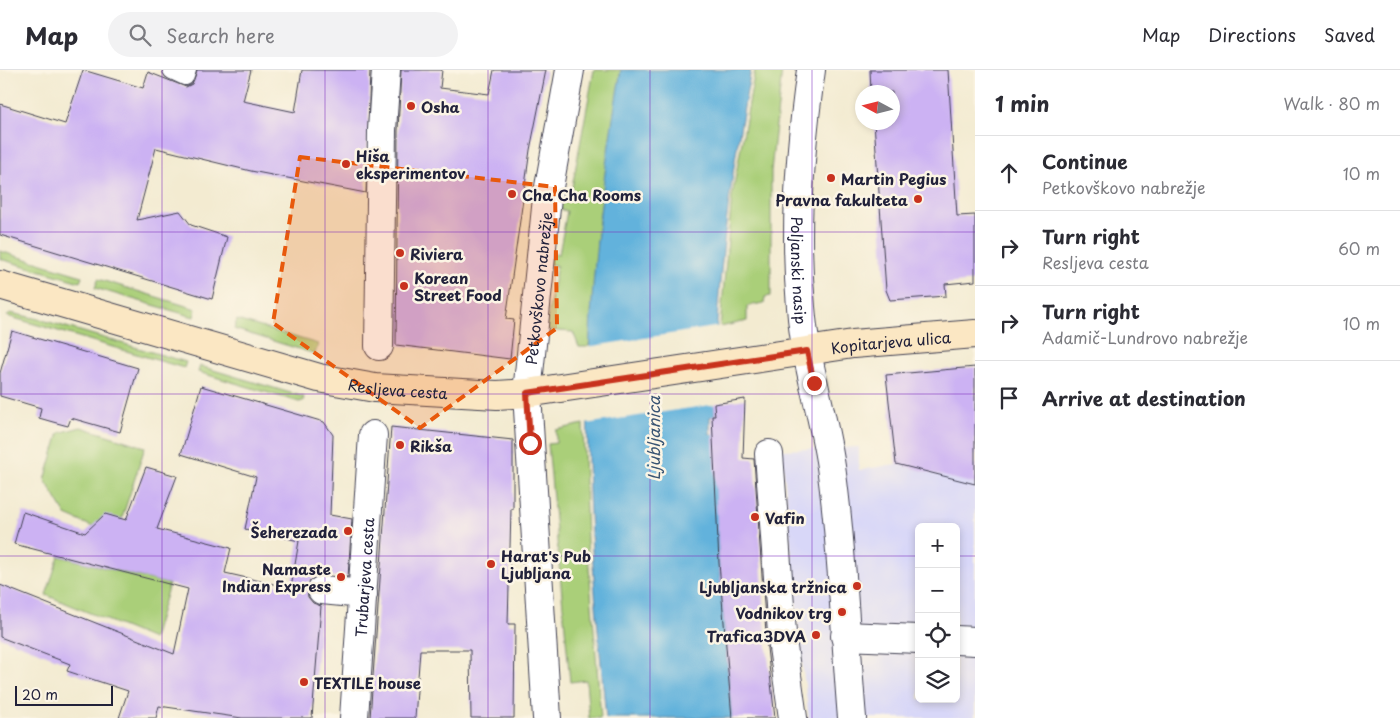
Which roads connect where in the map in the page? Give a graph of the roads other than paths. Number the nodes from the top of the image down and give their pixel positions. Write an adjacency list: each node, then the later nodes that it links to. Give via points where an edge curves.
1 (172, 70): 2 (lane, via 185,76)
2 (187, 70)
3 (386, 70): 8 (street)
4 (570, 70): 10 (street, Petkovškovo nabrežje, via 547,198)
5 (811, 70): 9 (street, Poljanski nasip, via 798,233 801,308)
6 (0, 285): 10 (main road, Resljeva cesta, via 319,378 375,388 497,395)
7 (975, 334): 9 (main road, Kopitarjeva ulica)
8 (379, 346)
9 (807, 351): 10 (main road, Resljeva cesta); 15 (street, Poljanski nasip, via 829,448)
10 (527, 393): 20 (street, Petkovškovo nabrežje)
11 (373, 435): 14 (street, Trubarjeva cesta)
12 (769, 454): 21 (street, via 783,646)
13 (322, 590): 14 (street)
14 (363, 594): 19 (street, Trubarjeva cesta)
15 (845, 636): 16 (street); 22 (street, Poljanski nasip)
16 (915, 639)
17 (960, 640): 18 (street)
18 (975, 641)
19 (354, 718)
20 (548, 718)
21 (793, 718)
22 (852, 718)

